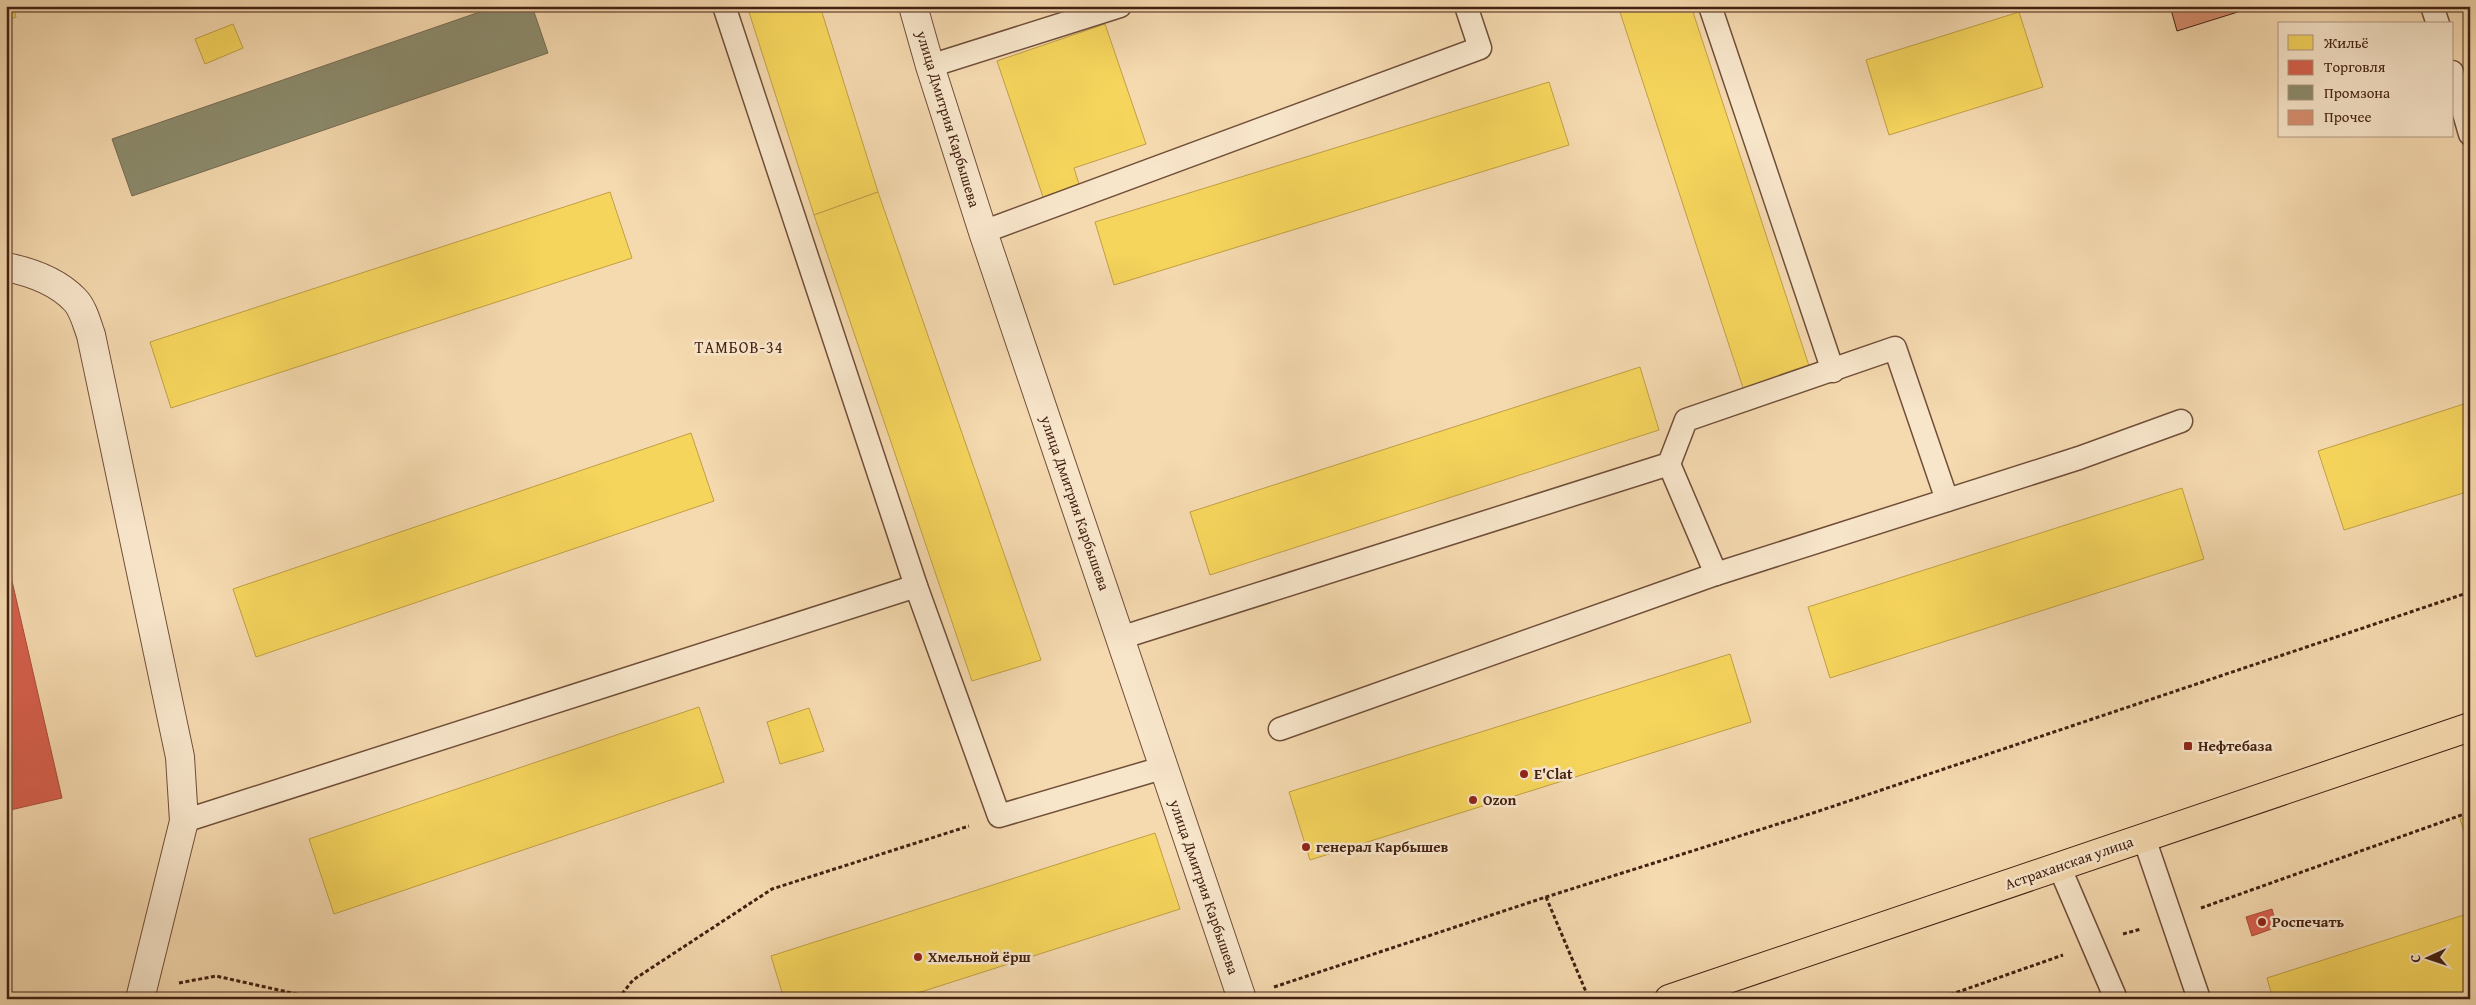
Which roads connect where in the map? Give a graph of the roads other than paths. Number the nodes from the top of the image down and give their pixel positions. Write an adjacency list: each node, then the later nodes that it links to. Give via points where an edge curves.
1 (724, 6): 18 (lane)
2 (913, 6): 8 (street, улица Дмитрия Карбышева)
3 (1120, 6): 8 (lane)
4 (1466, 6): 11 (lane, via 1480,48)
5 (1710, 6): 13 (lane)
6 (2432, 6): 7 (lane)
7 (2437, 22)
8 (930, 66): 11 (street, улица Дмитрия Карбышева)
9 (2454, 79): 10 (lane)
10 (2470, 134)
11 (983, 232): 19 (street, улица Дмитрия Карбышева)
12 (6, 267): 23 (street, via 26,271 54,283 76,301 92,335 180,757)
13 (1833, 371): 15 (lane, via 1686,420); 16 (lane, via 1895,348)
14 (2181, 421): 16 (lane)
15 (1669, 464): 17 (lane); 19 (lane)
16 (1947, 500): 17 (lane)
17 (1716, 574): 21 (lane)
18 (916, 586): 22 (lane, via 999,816); 23 (lane)
19 (1120, 638): 22 (street, улица Дмитрия Карбышева)
20 (2470, 726): 24 (main road, Астраханская улица)
21 (1280, 730)
22 (1162, 768): 27 (street, улица Дмитрия Карбышева)
23 (184, 821): 26 (street)
24 (2144, 838): 25 (main road, Астраханская улица); 30 (lane)
25 (2060, 866): 28 (main road, Астраханская улица); 29 (lane)
26 (141, 994)
27 (1242, 998)
28 (1668, 999)
29 (2116, 999)
30 (2199, 999)

